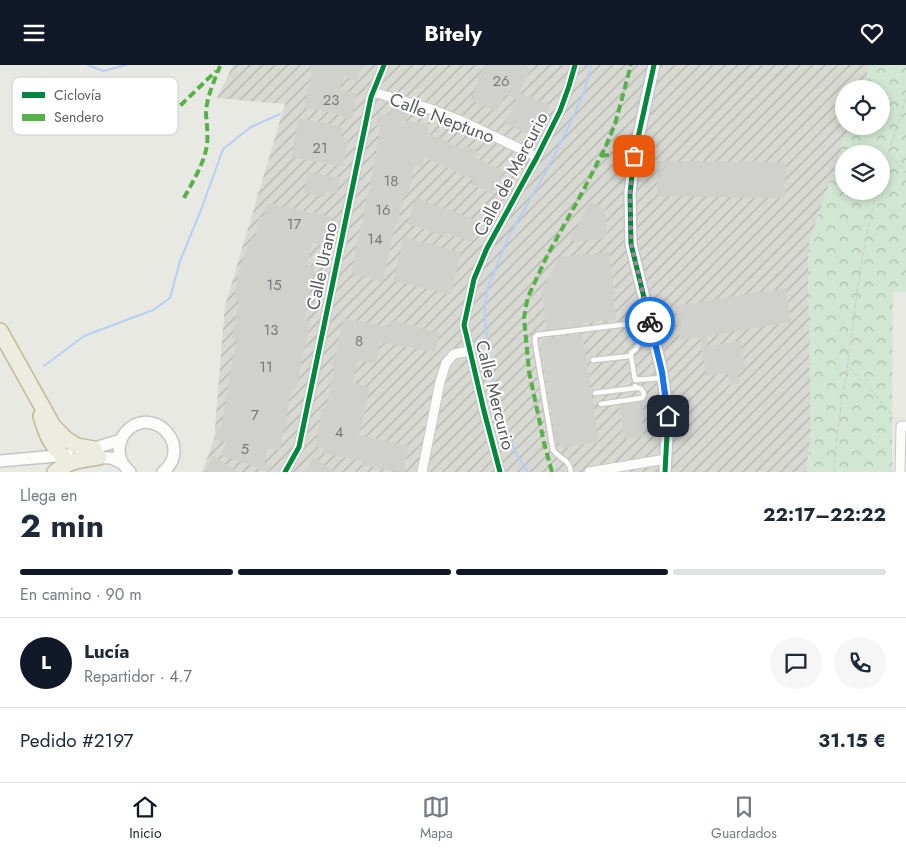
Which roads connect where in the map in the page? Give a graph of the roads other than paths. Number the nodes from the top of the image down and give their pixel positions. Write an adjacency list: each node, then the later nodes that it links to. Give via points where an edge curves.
1 (384, 65): 4 (street, Calle Urano)
2 (575, 65): 5 (street, Calle de Mercurio, via 560,111)
3 (654, 65): 11 (street, via 634,156 630,194 631,244)
4 (373, 92): 5 (street, Calle Neptuno, via 464,122); 27 (street, Calle Urano, via 299,447)
5 (537, 157): 6 (street, Calle de Mercurio, via 487,248 474,279)
6 (464, 325): 8 (street, Calle Mercurio)
7 (0, 331): 15 (highway)
8 (469, 351): 28 (street, via 454,354 446,363); 29 (street, Calle Mercurio)
9 (631, 356): 10 (lane); 12 (lane); 30 (lane, via 639,343 632,325 540,333 535,337 553,450 569,463)
10 (593, 360)
11 (663, 378): 12 (lane); 21 (street, via 668,416)
12 (635, 380): 13 (lane)
13 (636, 387): 14 (lane); 16 (lane, via 643,391 642,398)
14 (594, 393)
15 (40, 402): 19 (highway, via 53,426 66,439); 20 (highway, via 49,440 55,449)
16 (601, 405)
17 (904, 426): 33 (street)
18 (121, 440): 19 (street); 23 (street); 24 (street, via 132,426 140,423 158,425 165,430 171,437 174,455)
19 (97, 453): 20 (street); 23 (street); 25 (highway)
20 (67, 455): 22 (street)
21 (666, 459): 31 (street); 32 (street)
22 (0, 461)
23 (122, 463): 26 (street)
24 (164, 471)
25 (55, 472)
26 (130, 472)
27 (285, 472)
28 (422, 472)
29 (500, 472)
30 (571, 472)
31 (589, 472)
32 (665, 472)
33 (900, 472)

